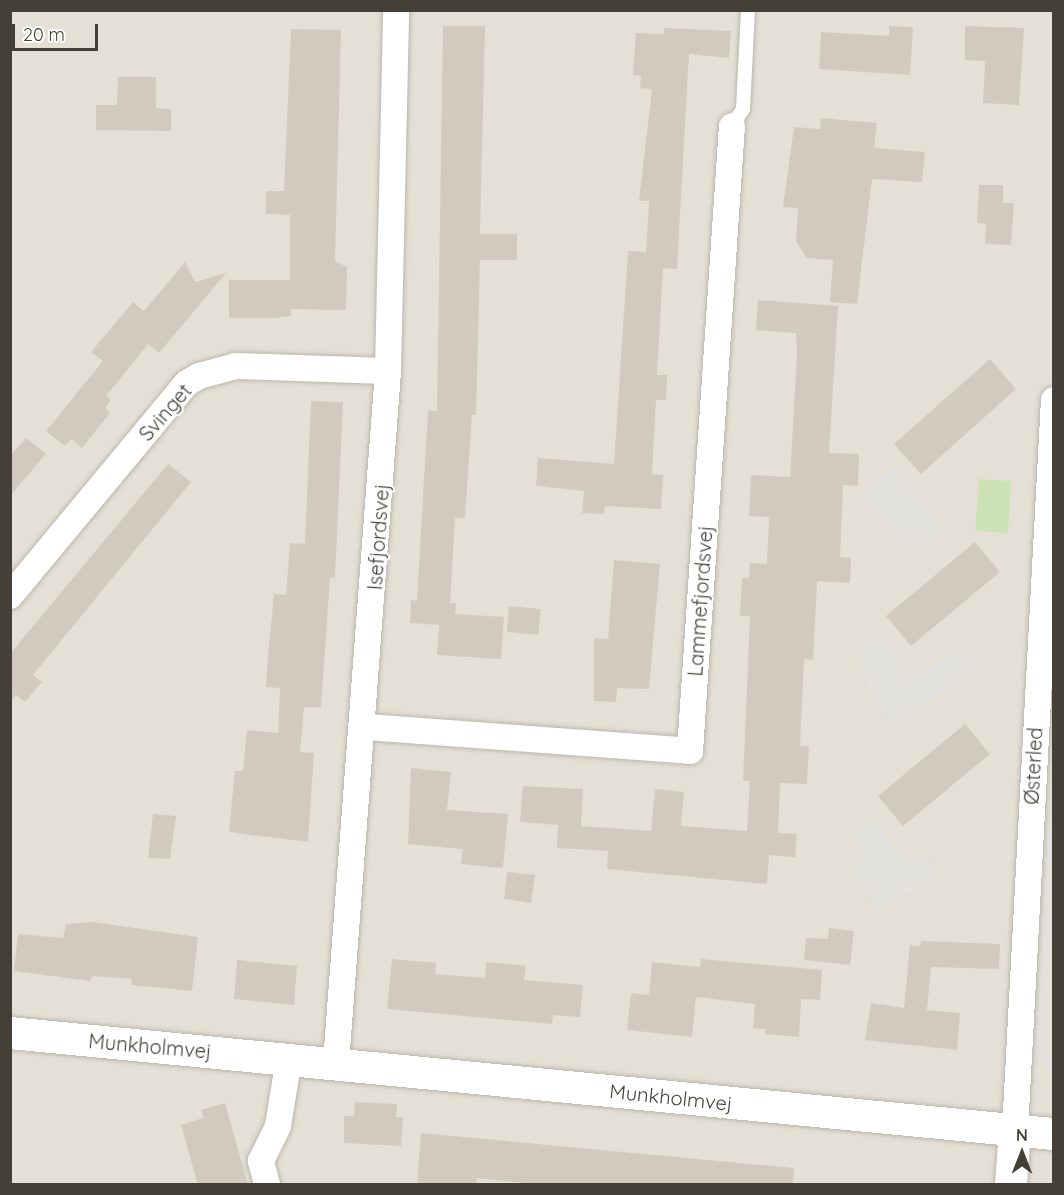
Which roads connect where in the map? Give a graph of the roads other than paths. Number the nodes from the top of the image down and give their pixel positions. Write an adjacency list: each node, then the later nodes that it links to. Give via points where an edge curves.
1 (396, 10): 4 (street, Isefjordsvej)
2 (748, 10): 3 (lane, via 743,110)
3 (732, 126): 8 (street, Lammefjordsvej, via 690,751)
4 (388, 371): 7 (street, Svinget, via 236,366 187,383); 8 (street, Isefjordsvej)
5 (1053, 400): 6 (street, Østerled)
6 (1053, 446): 12 (street, Østerled)
7 (10, 596)
8 (366, 728): 11 (street, Isefjordsvej)
9 (10, 1034): 10 (street, Munkholmvej)
10 (289, 1059): 11 (street, Munkholmvej); 14 (street, via 278,1126 261,1161)
11 (336, 1063): 12 (street, Munkholmvej)
12 (1015, 1131): 13 (street, Munkholmvej); 15 (street)
13 (1053, 1134)
14 (267, 1185)
15 (1011, 1185)

